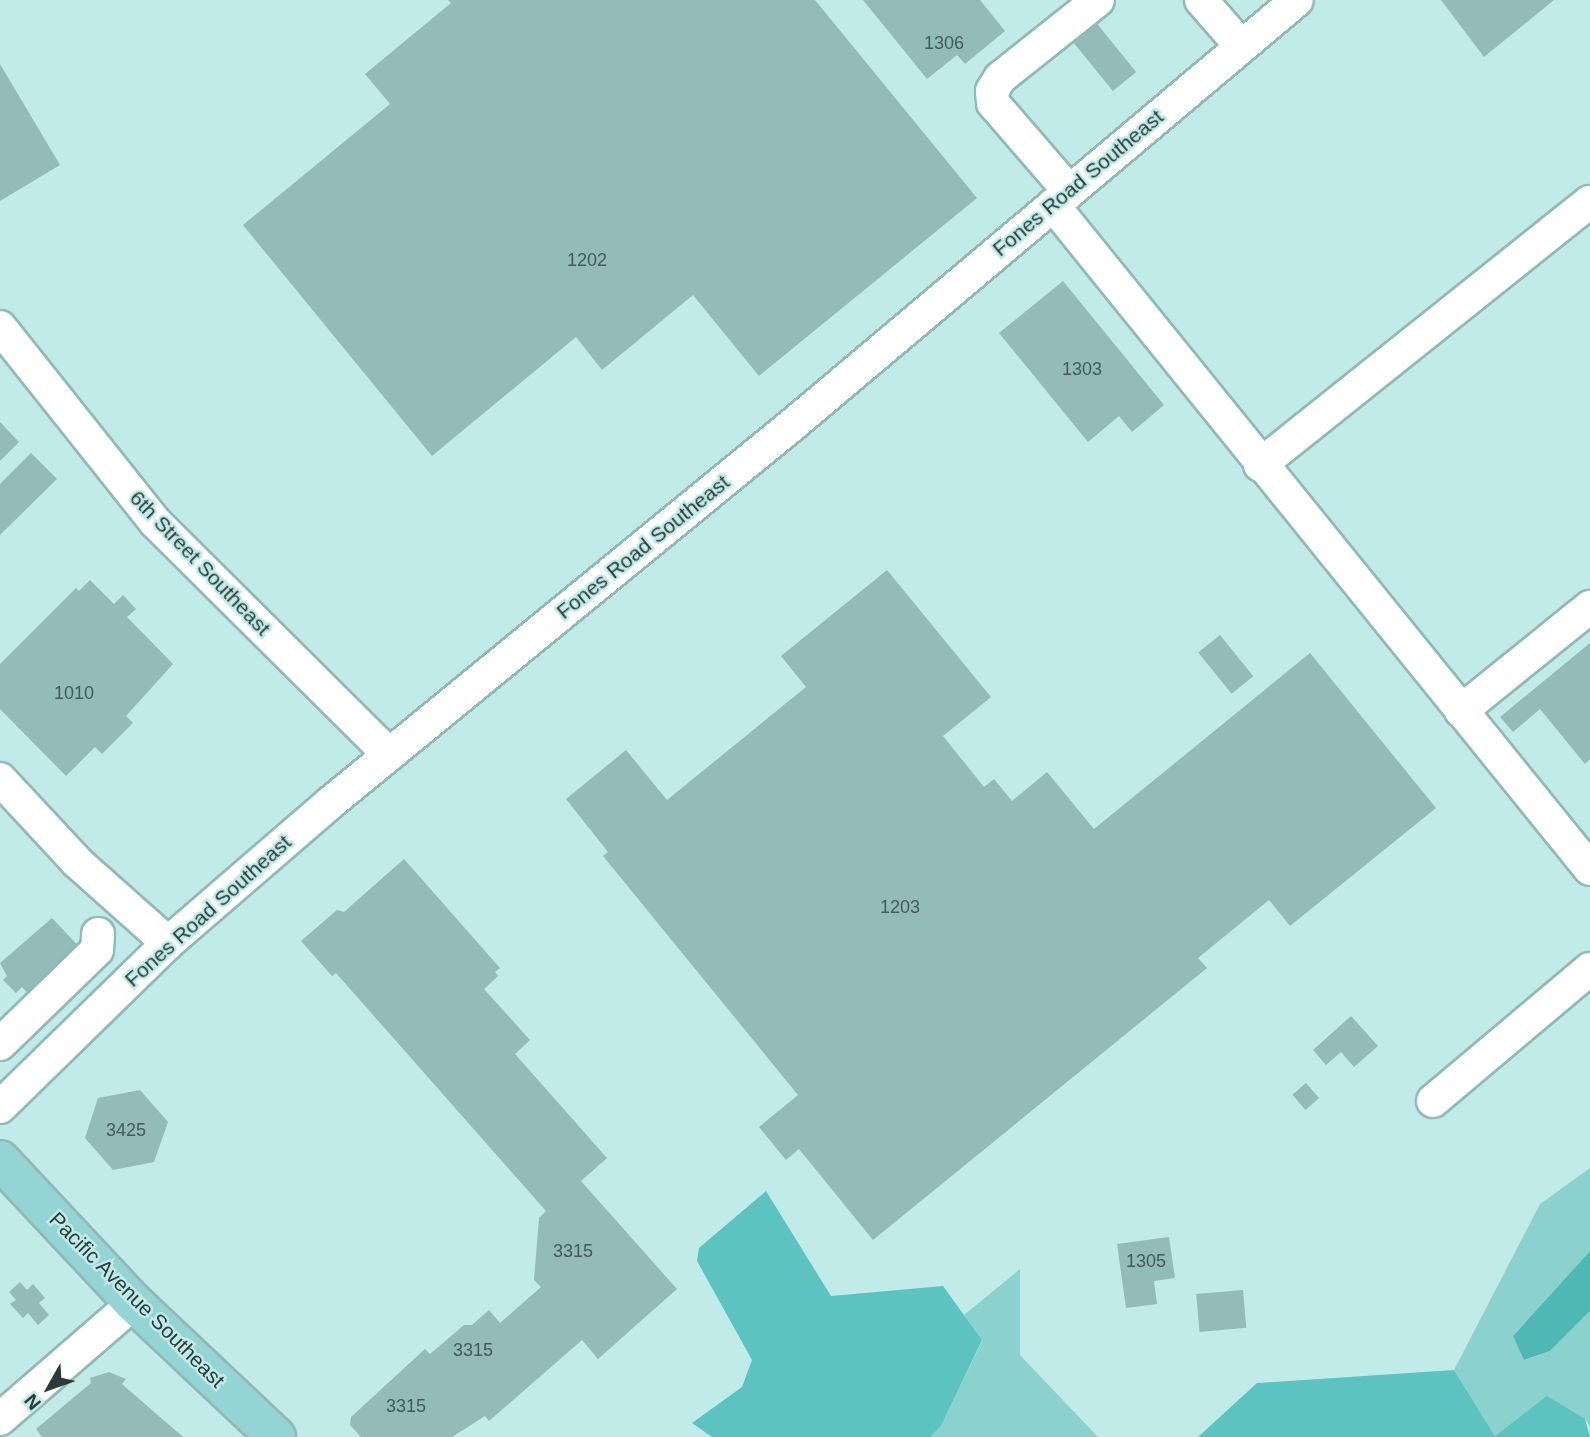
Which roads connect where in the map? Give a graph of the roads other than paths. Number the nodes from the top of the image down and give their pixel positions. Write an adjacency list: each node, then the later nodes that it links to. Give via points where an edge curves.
1 (1201, 0): 4 (street)
2 (1297, 0): 4 (street, Fones Road Southeast)
3 (1095, 1): 5 (street, via 1000,78 992,91 993,103)
4 (1241, 46): 5 (street, Fones Road Southeast)
5 (1061, 198): 8 (street); 11 (street, Fones Road Southeast)
6 (1590, 202): 8 (street)
7 (0, 327): 11 (street, 6th Street Southeast, via 155,522)
8 (1260, 464): 10 (street)
9 (1590, 607): 10 (street)
10 (1461, 711): 13 (street)
11 (389, 754): 15 (street, Fones Road Southeast)
12 (0, 779): 15 (street, via 77,862)
13 (1590, 869)
14 (98, 934): 17 (street, via 96,951)
15 (168, 943): 19 (street, Fones Road Southeast)
16 (1590, 969): 18 (street)
17 (0, 1044)
18 (1433, 1101)
19 (0, 1107)
20 (0, 1160): 21 (main road, Pacific Avenue Southeast)
21 (134, 1303): 22 (street); 23 (main road, Pacific Avenue Southeast)
22 (0, 1419)
23 (276, 1437)

